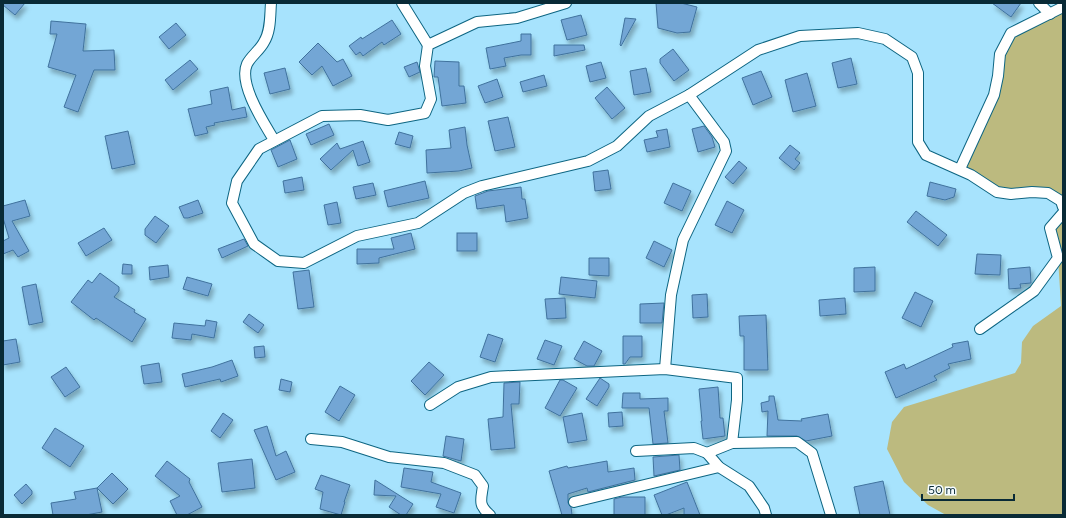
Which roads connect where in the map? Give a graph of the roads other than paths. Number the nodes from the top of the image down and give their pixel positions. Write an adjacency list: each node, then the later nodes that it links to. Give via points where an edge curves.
1 (271, 3): 9 (street, via 265,42 246,64 245,81 255,106)
2 (402, 3): 7 (street)
3 (566, 3): 7 (street, via 517,18 478,22)
4 (1039, 3): 6 (street)
5 (1063, 7): 6 (street)
6 (1050, 14): 10 (street, via 1011,33 1000,54 994,95)
7 (428, 44): 9 (street, via 425,66 431,99 425,113 388,120 360,115 322,116)
8 (689, 95): 9 (street, via 649,116 617,146 588,161 482,186 464,193 418,224 357,236 304,263 278,261 254,244 232,203 237,181 259,149); 10 (street, via 758,50 800,36 858,33 885,39 912,57 918,73 918,142 926,155); 14 (street, via 724,142 726,151 683,240 671,295)
9 (274, 140)
10 (960, 169): 11 (street, via 997,192 1048,193 1061,202)
11 (1063, 207)
12 (1063, 213): 13 (street, via 1050,228 1058,258 1034,291)
13 (980, 329)
14 (665, 369): 15 (street, via 491,376 458,387); 17 (street, via 737,378)
15 (430, 405)
16 (312, 439): 22 (street, via 342,442 390,457 444,463 475,475 483,486 480,501 483,510)
17 (732, 442): 19 (street); 24 (street, via 797,442 812,453)
18 (636, 451): 19 (street, via 694,448)
19 (707, 453): 20 (street)
20 (719, 467): 21 (street); 23 (street, via 749,486)
21 (574, 502)
22 (490, 515)
23 (766, 515)
24 (831, 515)

